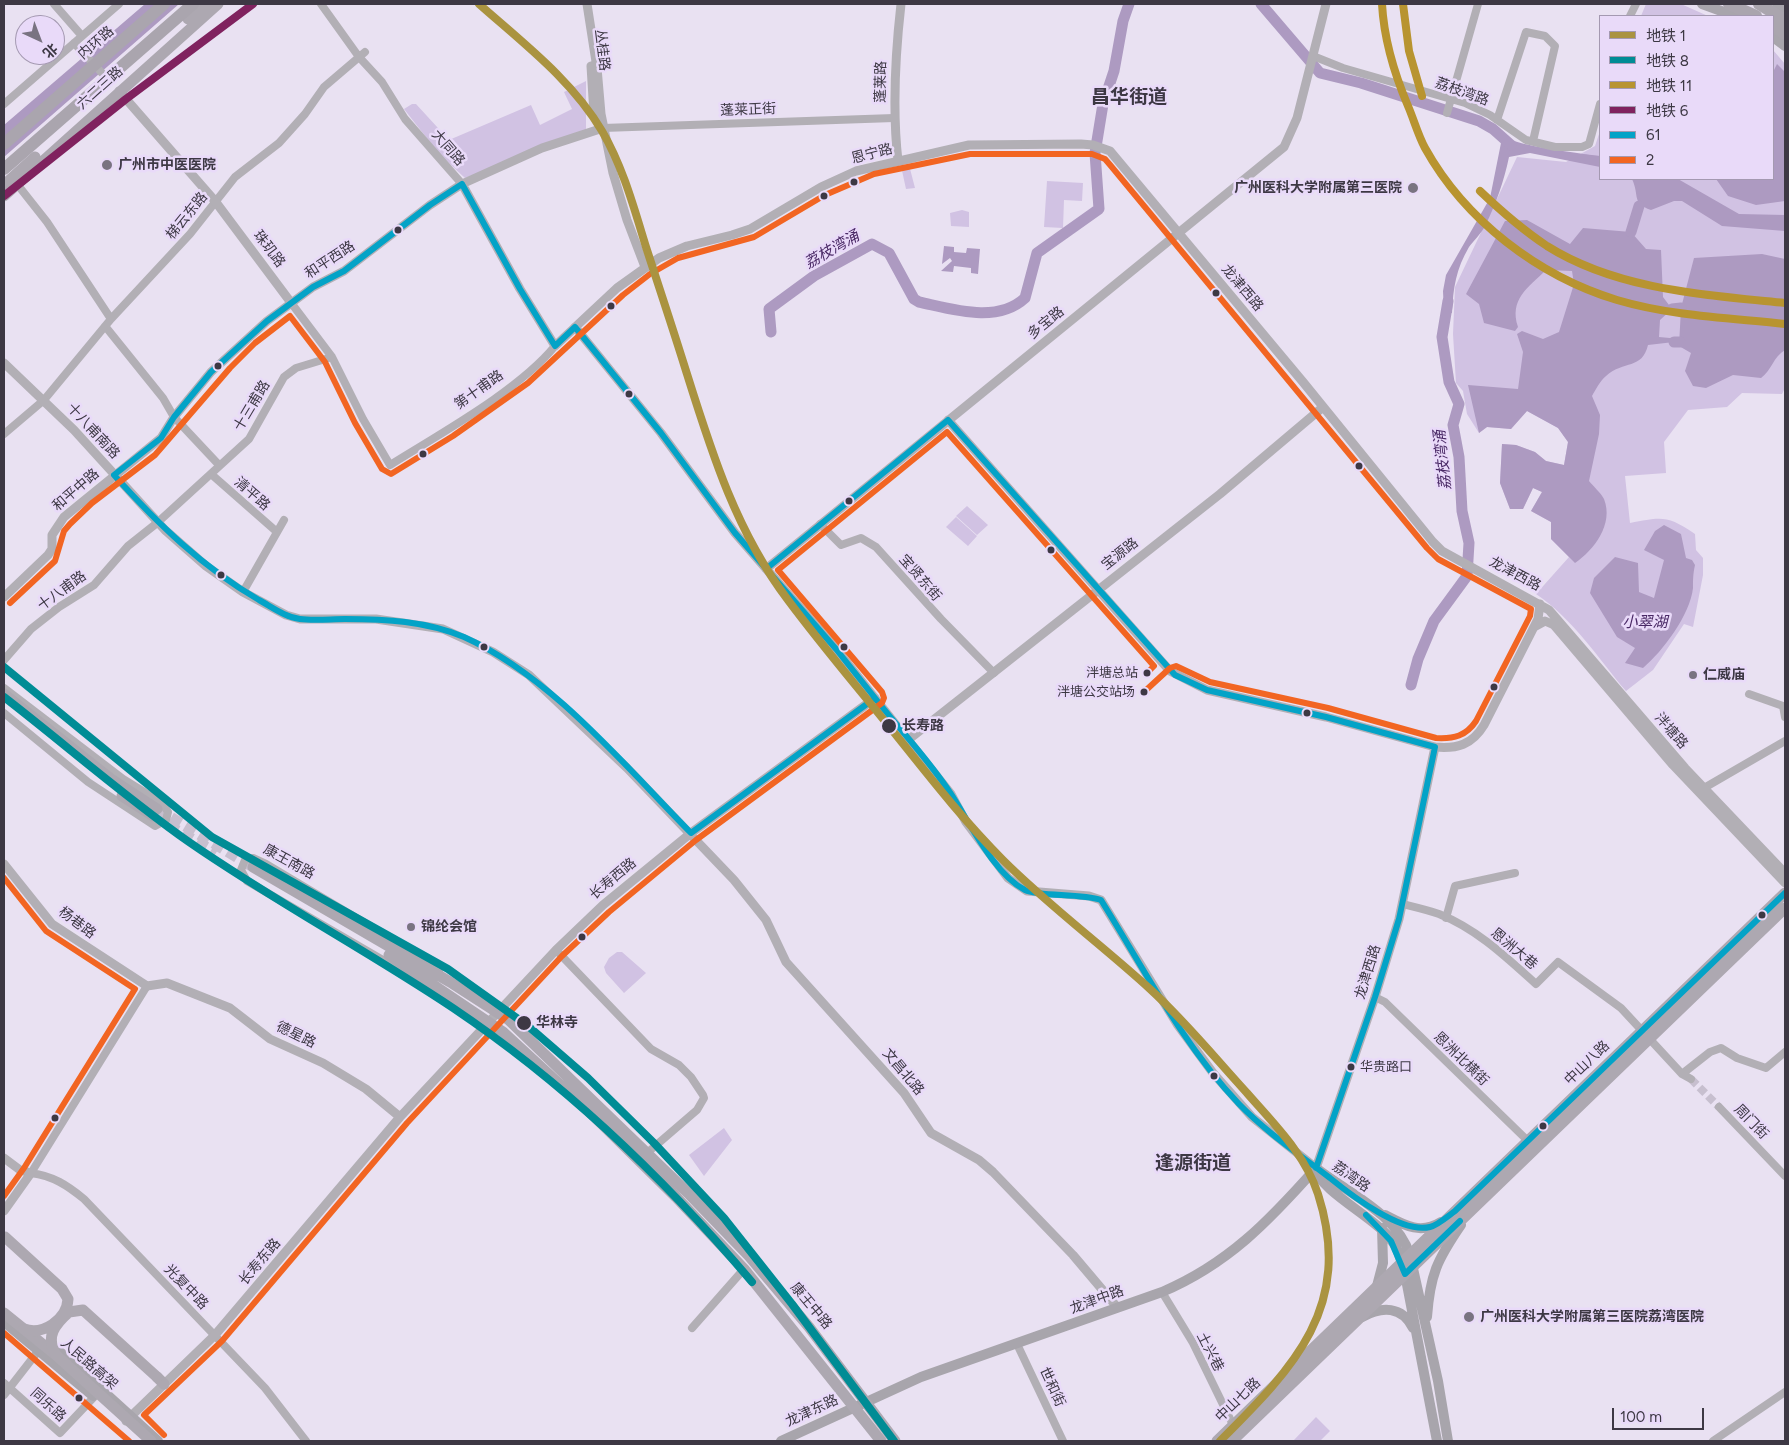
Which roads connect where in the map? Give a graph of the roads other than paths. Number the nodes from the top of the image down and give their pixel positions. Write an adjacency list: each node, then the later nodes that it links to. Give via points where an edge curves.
1 (54, 4): 21 (street)
2 (119, 4): 21 (street)
3 (164, 4): 38 (highway, 内环路, bridge)
4 (193, 4): 40 (highway)
5 (206, 4): 43 (main road, 六二三路)
6 (218, 4): 29 (main road, 六二三路)
7 (321, 4): 24 (street, 大同路)
8 (582, 4): 27 (street, 丛桂路)
9 (586, 4): 25 (street, 丛桂路)
10 (901, 4): 34 (street, 蓬莱路, via 894,68)
11 (1326, 4): 26 (street)
12 (1478, 4): 30 (street)
13 (1702, 4): 17 (main road)
14 (1731, 4): 18 (highway)
15 (1760, 4): 19 (highway, bridge)
16 (1778, 4): 20 (main road)
17 (1732, 15)
18 (1754, 15)
19 (1771, 15)
20 (1781, 25): 23 (main road)
21 (82, 36): 22 (street)
22 (74, 43): 28 (street); 31 (street)
23 (1785, 46)
24 (362, 55): 42 (street, 大同路, via 405,119); 45 (street, 梯云东路, via 324,87 279,143 235,177)
25 (595, 55): 27 (street); 36 (street, 丛桂路)
26 (1313, 56): 30 (street, 荔枝湾路, via 1343,68); 46 (street, 多宝路, via 1295,126 1284,147)
27 (591, 69): 36 (street, 丛桂路, via 594,114)
28 (101, 73)
29 (119, 91): 41 (main road, 六二三路); 45 (street, 珠玑路)
30 (1452, 99): 33 (street); 35 (street, 荔枝湾路)
31 (4, 104)
32 (1599, 108): 37 (street, 荔枝湾路, via 1589,144 1565,148)
33 (1447, 113)
34 (894, 118): 36 (street, 蓬莱正街); 39 (street, 蓬莱路)
35 (1497, 120): 37 (street, 荔枝湾路, via 1521,137); 37 (street, via 1526,32 1544,36 1555,46)
36 (603, 128): 42 (street, 和平西路, via 542,148); 47 (street, 丛桂路, via 620,199)
37 (1533, 141)
38 (4, 144)
39 (898, 161): 46 (street, 恩宁路, via 969,145 1096,146 1113,155); 47 (street, 恩宁路, via 840,177 750,228 732,236 687,246)
40 (4, 169)
41 (16, 184): 44 (main road, 六二三路); 49 (street, via 46,222)
42 (462, 184): 48 (street, 和平西路); 51 (street, 大同路)
43 (4, 185)
44 (4, 196)
45 (215, 201): 48 (street, 珠玑路); 49 (street, 梯云东路, via 190,234)
46 (1178, 233): 55 (street, 龙津西路); 57 (street, 多宝路)
47 (645, 267): 50 (street, 恩宁路)
48 (292, 304): 52 (street, 珠玑路); 56 (street, 和平西路, via 267,321 215,369)
49 (108, 322): 54 (street, 梯云东路); 56 (street)
50 (575, 327): 51 (street, 第十甫路); 67 (street)
51 (555, 346): 60 (street, 第十甫路, via 523,376)
52 (332, 357): 59 (street, 十三甫路, via 296,368 284,377 249,439); 60 (street, 珠玑路)
53 (4, 363): 54 (street, 十八甫南路)
54 (44, 400): 58 (street, 梯云东路); 62 (street, 十八甫南路)
55 (1323, 407): 68 (street, 宝源路, via 1220,494); 71 (street, 龙津西路, via 1424,532 1448,554)
56 (174, 417): 59 (street); 62 (street, 和平西路, via 161,438)
57 (948, 420): 65 (street, 多宝路); 68 (street)
58 (4, 434)
59 (219, 465): 61 (street, 十三甫路)
60 (390, 465)
61 (211, 474): 64 (street, 十三甫路); 66 (street, 清平路)
62 (114, 475): 64 (street, 十八甫南路); 70 (street, 和平中路, via 64,517 52,535 52,549 48,555)
63 (284, 520): 66 (street)
64 (157, 523): 69 (street, 十八甫南路, via 195,558); 75 (street, 十八甫路, via 122,551 94,585 31,629)
65 (820, 524): 67 (street, 多宝路); 76 (street, 宝贤东街, via 842,545 861,538 876,547)
66 (277, 532): 69 (street)
67 (766, 569): 80 (street)
68 (1097, 589): 76 (street, 宝源路); 86 (street, via 1170,671 1194,685)
69 (243, 592): 72 (street, 十八甫南路)
70 (4, 597)
71 (1538, 604): 73 (street); 74 (street, 龙津西路); 87 (street, 泮塘路, via 1558,620)
72 (286, 614): 88 (street, 文昌北路, via 300,619 376,619 429,625 453,632 493,652 524,671 569,710)
73 (1554, 625): 74 (street, via 1540,622); 91 (street, via 1673,765)
74 (1532, 629): 86 (street, 龙津西路, via 1480,732 1461,747)
75 (4, 660)
76 (994, 673): 84 (street, 宝源路)
77 (4, 688): 82 (street, via 123,779 162,803 168,812 166,820 155,826 120,805)
78 (4, 694): 81 (main road, via 155,812 108,786)
79 (1749, 694): 83 (street, via 1783,706)
80 (875, 698): 84 (street); 88 (street, 长寿西路)
81 (4, 706)
82 (4, 713)
83 (1785, 717)
84 (908, 740): 113 (street, via 951,794 989,855 1015,884 1027,891 1089,896 1101,900 1177,1024 1215,1076 1252,1117)
85 (1785, 741): 87 (street)
86 (1435, 746): 96 (street, 龙津西路)
87 (1704, 788): 93 (street, 泮塘路)
88 (691, 833): 98 (street, 长寿西路, via 603,905); 127 (street, 文昌北路, via 760,910 786,962 904,1092 931,1132 993,1172 1073,1255)
89 (4, 864): 99 (street, 杨巷路, via 52,924)
90 (251, 870): 100 (main road, 康王南路)
91 (1773, 871): 94 (street); 95 (street)
92 (1515, 873): 97 (street, via 1455,886)
93 (1785, 873)
94 (1785, 883)
95 (1784, 899): 104 (main road, 中山八路)
96 (1402, 904): 97 (street, 恩洲大巷); 101 (street, 龙津西路)
97 (1446, 918): 104 (street, 恩洲大巷, via 1466,927 1536,984 1558,962 1621,1008)
98 (556, 950): 102 (street, 长寿西路); 111 (street, via 651,1049 685,1071 703,1095 697,1110)
99 (147, 986): 109 (street, 德星路, via 167,983 230,1008 270,1039 323,1063 366,1089); 114 (street)
100 (446, 986): 100 (street, 康王南路, via 425,959 266,864 253,858 245,860 241,870 247,881 414,979); 102 (main road, 康王南路); 103 (main road, 康王南路)
101 (1375, 996): 110 (street, 恩洲北横街, via 1385,1002); 113 (street, 龙津西路)
102 (500, 1012): 103 (street, 长寿西路); 111 (main road, 康王中路)
103 (491, 1022): 109 (street, 长寿西路); 123 (main road, 康王中路, via 595,1117)
104 (1645, 1035): 106 (street); 110 (main road, 中山八路); 119 (main road, 中山八路)
105 (1785, 1052): 106 (street, via 1766,1068 1737,1058 1721,1048 1710,1052)
106 (1682, 1074): 107 (street)
107 (1691, 1079)
108 (1719, 1107): 115 (street, 周门街)
109 (400, 1117): 134 (street, 长寿东路)
110 (1528, 1141): 118 (main road, 中山八路)
111 (647, 1153): 144 (main road, 康王中路, via 749,1256 809,1326)
112 (4, 1158): 114 (street, via 20,1170)
113 (1316, 1168): 116 (main road, 荔湾路); 120 (main road, 荔湾路, via 1322,1183); 125 (main road, 龙津中路, via 1274,1215 1231,1254 1195,1277)
114 (31, 1173): 117 (street); 134 (street, 光复中路, via 49,1176 66,1184 84,1198)
115 (1785, 1176)
116 (1366, 1204): 118 (main road, via 1403,1225 1417,1229 1432,1227); 122 (main road, 荔湾路, via 1399,1235)
117 (4, 1211)
118 (1455, 1211): 122 (main road, 中山八路)
119 (1468, 1213): 122 (main road, 中山八路); 135 (main road, via 1432,1276 1427,1319)
120 (1382, 1228): 122 (main road, 荔湾路); 124 (main road, via 1383,1264)
121 (4, 1236): 132 (main road, bridge, via 62,1288 68,1299 64,1310 48,1328 38,1332)
122 (1407, 1265): 124 (main road, 中山七路); 130 (main road, 中山七路); 133 (main road, 荔湾路); 135 (main road, 荔湾路)
123 (744, 1269): 131 (street); 145 (main road, 康王中路)
124 (1375, 1289): 148 (main road, 中山七路)
125 (1162, 1292): 127 (main road, 龙津中路); 148 (street, 土兴巷)
126 (4, 1307): 146 (main road)
127 (1116, 1307): 136 (main road, 龙津中路)
128 (4, 1313): 132 (main road, 人民路高架)
129 (4, 1322): 137 (main road)
130 (1355, 1322): 133 (main road, via 1370,1313 1391,1310 1403,1314); 158 (main road, 中山七路)
131 (692, 1328)
132 (24, 1329): 138 (main road, 人民路高架, bridge)
133 (1416, 1333): 159 (main road, 荔湾路)
134 (215, 1336): 139 (street, 长寿东路); 152 (street, 光复中路, via 265,1388)
135 (1429, 1343): 160 (main road, 荔湾路)
136 (1017, 1344): 144 (main road, 龙津中路, via 928,1374); 156 (street, 世和街)
137 (38, 1350): 140 (street); 143 (main road)
138 (56, 1354): 139 (main road, bridge, via 50,1341 53,1330 69,1312 83,1310); 150 (main road, 人民路高架, bridge)
139 (161, 1380): 146 (street, 长寿东路)
140 (6, 1385): 142 (street); 143 (street, 同乐路, via 60,1433)
141 (1785, 1392): 161 (street)
142 (4, 1395)
143 (94, 1397): 147 (main road)
144 (866, 1401): 145 (main road, 龙津中路); 155 (main road, 康王中路)
145 (855, 1407): 153 (main road, 龙津东路); 154 (main road, 康王中路)
146 (132, 1415): 147 (street, 长寿东路); 151 (main road)
147 (124, 1423): 149 (main road)
148 (1234, 1425): 157 (main road, 中山七路)
149 (143, 1441)
150 (151, 1441)
151 (158, 1441)
152 (306, 1441)
153 (781, 1441)
154 (881, 1441)
155 (895, 1441)
156 (1063, 1441)
157 (1217, 1441)
158 (1232, 1441)
159 (1437, 1441)
160 (1448, 1441)
161 (1713, 1441)

